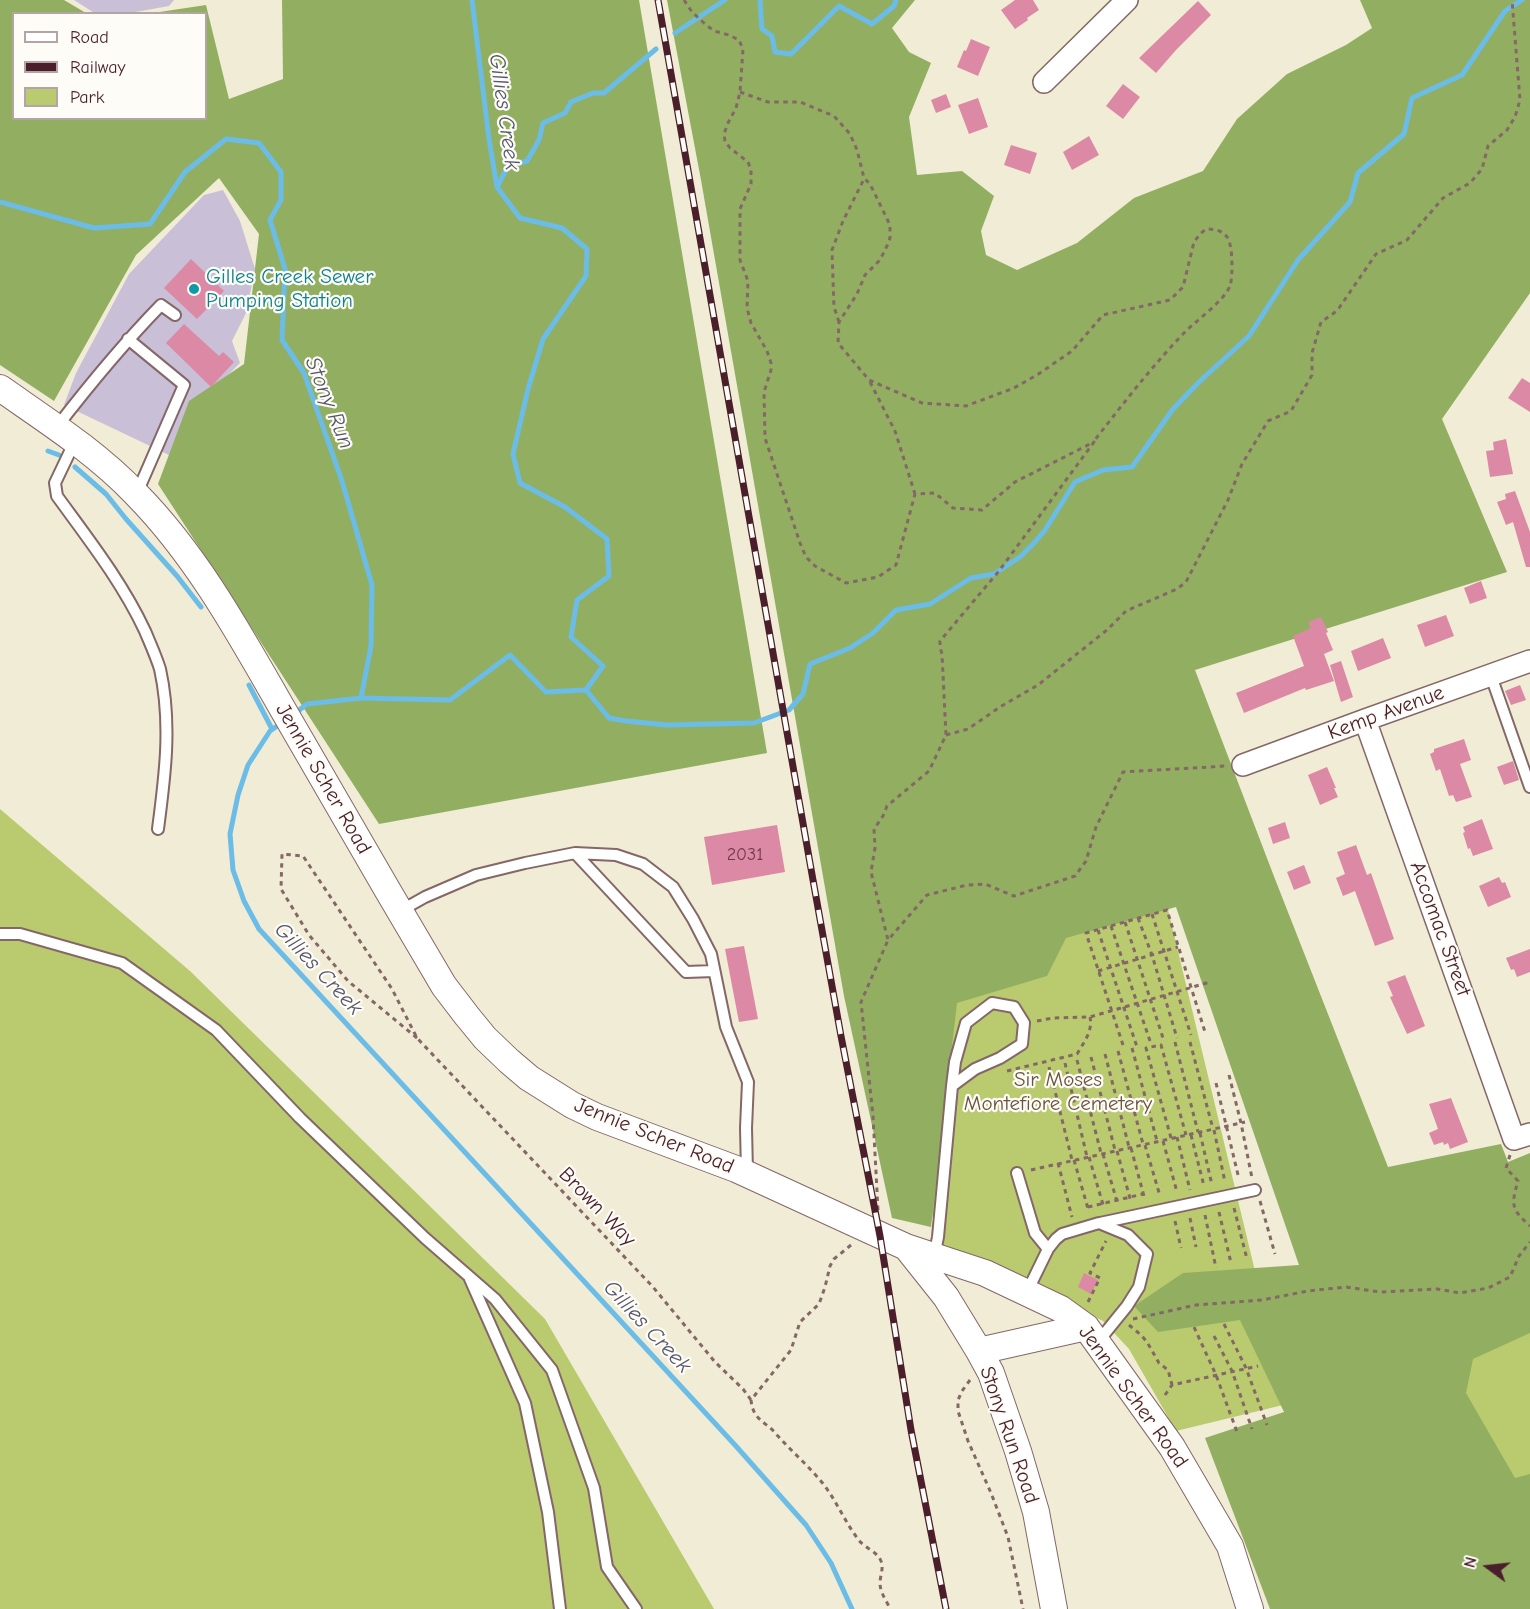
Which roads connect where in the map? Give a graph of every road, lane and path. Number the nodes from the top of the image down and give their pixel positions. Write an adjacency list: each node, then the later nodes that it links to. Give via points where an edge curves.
1 (684, 0): 5 (path, via 714,31 738,40 743,49)
2 (1127, 0): 4 (street)
3 (1512, 0): 19 (path, via 1521,100 1515,117 1507,130 1488,146 1482,169 1470,183 1443,198 1407,240 1376,254 1339,308 1322,322 1312,352 1312,375 1291,411 1268,421 1242,464 1186,582 1126,611 1038,685 968,729)
4 (1044, 82)
5 (740, 92): 6 (path, via 768,102 800,102 834,117 850,134); 15 (path, via 724,134 730,148 751,170 751,184 740,209 740,260 748,281 751,323 771,363 764,392 765,438 806,557 846,584 878,577 896,565)
6 (864, 178): 8 (path, via 832,250 834,307); 8 (path, via 890,225 890,238)
7 (175, 315): 9 (lane, via 161,305)
8 (839, 322): 10 (path, via 838,343)
9 (128, 339): 12 (lane, via 100,372); 14 (lane, via 184,385)
10 (869, 380): 13 (path, via 922,403 966,406 1014,388 1072,351 1103,315 1170,300 1183,287 1194,242 1206,229 1221,231 1229,239 1230,286 1136,388); 15 (path, via 894,431)
11 (0, 388): 12 (street, Jennie Scher Road)
12 (66, 435): 14 (street, Jennie Scher Road); 22 (lane, via 55,483 57,496 109,566 137,613 159,669 166,712 167,763)
13 (1094, 442): 15 (path, via 1015,482 982,510 953,508 935,494); 19 (path, via 999,571 940,641)
14 (137, 494): 24 (street, Jennie Scher Road, via 192,559 218,600)
15 (915, 494)
16 (1530, 662): 17 (street, Kemp Avenue)
17 (1491, 676): 18 (street, Kemp Avenue); 21 (lane)
18 (1365, 720): 20 (street, Kemp Avenue); 75 (street, Accomac Street)
19 (946, 735): 31 (path, via 929,771 887,806 874,829 871,872)
20 (1243, 765): 31 (path, via 1123,772 1096,827 1086,861 1075,876 1014,896 985,884 927,895)
21 (1530, 787)
22 (158, 830)
23 (575, 853): 24 (lane, via 476,875); 38 (lane, via 686,972); 38 (lane, via 616,855 643,864 673,887 711,954)
24 (400, 911): 88 (street, Jennie Scher Road, via 444,986 467,1016 529,1078 597,1117)
25 (1152, 914): 26 (path); 32 (path, via 1167,910); 33 (path)
26 (1138, 918): 27 (path); 34 (path)
27 (1125, 922): 28 (path); 35 (path)
28 (1111, 926): 29 (path); 36 (path)
29 (1098, 930): 37 (path); 39 (path, via 1086,933)
30 (0, 934): 115 (lane, via 20,934 122,963 216,1030 300,1118)
31 (888, 940): 104 (path, via 861,1002 873,1116)
32 (1178, 948): 33 (path); 41 (path)
33 (1164, 952): 34 (path); 42 (path)
34 (1152, 955): 35 (path); 43 (path)
35 (1137, 959): 36 (path); 44 (path)
36 (1124, 963): 37 (path); 45 (path)
37 (1110, 967): 39 (path); 46 (path)
38 (714, 971): 88 (lane, via 726,1028 748,1082)
39 (1098, 971): 47 (path)
40 (1210, 982): 41 (path)
41 (1191, 988): 42 (path); 50 (path)
42 (1176, 992): 43 (path); 51 (path)
43 (1164, 996): 44 (path); 72 (path)
44 (1150, 999): 45 (path); 53 (path)
45 (1137, 1003): 46 (path); 55 (path)
46 (1124, 1007): 47 (path); 57 (path)
47 (1111, 1011): 48 (path); 56 (path)
48 (1090, 1017): 49 (path); 65 (path, via 1087,1036 1077,1053)
49 (1024, 1023): 68 (lane, via 1022,1044); 68 (lane, via 1014,1007 992,1003 966,1023)
50 (1205, 1032)
51 (1191, 1035)
52 (417, 1038): 52 (path, Brown Way, via 392,989 303,856 282,854 281,889 309,935 348,981); 131 (path, Brown Way, via 653,1287)
53 (1164, 1041)
54 (1190, 1042): 71 (path)
55 (1151, 1044)
56 (1123, 1045)
57 (1137, 1047)
58 (1132, 1048): 79 (path)
59 (1118, 1051): 80 (path)
60 (1105, 1054): 81 (path)
61 (1091, 1057): 82 (path)
62 (1077, 1060): 83 (path)
63 (1065, 1063): 84 (path)
64 (1049, 1067): 85 (path)
65 (1005, 1071)
66 (1229, 1075): 69 (path)
67 (1216, 1083): 70 (path)
68 (952, 1086): 111 (lane)
69 (1243, 1123): 70 (path); 89 (path)
70 (1227, 1126): 71 (path); 90 (path)
71 (1213, 1129): 72 (path); 92 (path)
72 (1199, 1132): 73 (path); 95 (path)
73 (1191, 1134): 74 (path); 95 (path)
74 (1185, 1135): 76 (path); 77 (path, via 1161,1045 1146,1048)
75 (1522, 1136): 102 (path, via 1506,1168 1518,1181 1513,1201 1518,1215)
76 (1177, 1137): 77 (path); 95 (path)
77 (1171, 1138): 78 (path)
78 (1162, 1140): 79 (path); 95 (path)
79 (1157, 1141): 80 (path)
80 (1144, 1144): 81 (path); 95 (path)
81 (1130, 1147): 82 (path); 91 (path)
82 (1116, 1150): 83 (path); 93 (path)
83 (1102, 1153): 84 (path); 94 (path)
84 (1088, 1156): 85 (path); 96 (path)
85 (1073, 1160): 86 (path); 97 (path)
86 (1058, 1163): 87 (path); 103 (path)
87 (1017, 1173): 109 (lane, via 1035,1233)
88 (747, 1174): 104 (street, Jennie Scher Road)
89 (1255, 1190): 90 (lane); 110 (path)
90 (1242, 1192): 92 (lane)
91 (1143, 1194): 93 (path); 98 (path)
92 (1229, 1195): 95 (lane); 112 (path)
93 (1130, 1198): 94 (path); 99 (path)
94 (1116, 1201): 96 (path); 100 (path)
95 (1193, 1203): 98 (lane); 107 (path); 108 (path); 113 (path); 114 (path)
96 (1103, 1204): 97 (path); 101 (path)
97 (1088, 1207): 101 (path)
98 (1149, 1213): 99 (lane)
99 (1134, 1216): 100 (lane)
100 (1121, 1219): 101 (lane)
101 (1103, 1225): 103 (lane); 118 (path, via 1090,1273 1100,1278); 118 (lane, via 1128,1235 1147,1254 1139,1287 1127,1306)
102 (1530, 1226)
103 (1076, 1230): 109 (lane, via 1062,1234)
104 (874, 1233): 106 (street, Jennie Scher Road); 131 (path, via 834,1259 819,1304 800,1322 790,1350)
105 (1530, 1242): 117 (path, via 1510,1277 1488,1288 1460,1293 1437,1289 1380,1292 1346,1287 1196,1305)
106 (906, 1247): 111 (street, Jennie Scher Road); 123 (street, Stony Run Road, via 946,1297)
107 (1196, 1247)
108 (1180, 1248)
109 (1048, 1249): 116 (lane)
110 (1275, 1254)
111 (934, 1257): 116 (street, Jennie Scher Road)
112 (1247, 1259)
113 (1231, 1263)
114 (1215, 1268)
115 (468, 1276): 135 (lane, via 525,1403 548,1512); 136 (lane, via 495,1299 552,1370 594,1488 607,1567)
116 (1027, 1292): 118 (street, Jennie Scher Road)
117 (1126, 1321)
118 (1090, 1324): 123 (street); 140 (street, Jennie Scher Road, via 1172,1447 1230,1546)
119 (1224, 1324): 125 (path)
120 (1194, 1327): 127 (path)
121 (1141, 1335): 129 (path, via 1168,1370)
122 (1214, 1336): 126 (path)
123 (979, 1351): 139 (street, Stony Run Road, via 991,1373 1036,1512)
124 (1258, 1366): 125 (path)
125 (1246, 1368): 126 (path); 132 (path)
126 (1232, 1371): 127 (path); 133 (path)
127 (1216, 1375): 129 (path); 134 (path)
128 (970, 1380): 138 (path, via 958,1400 958,1411 1008,1537)
129 (1172, 1385): 130 (path)
130 (1165, 1395)
131 (751, 1400): 137 (path, Brown Way, via 759,1420 823,1483 860,1542 879,1556 883,1563 880,1585)
132 (1267, 1425)
133 (1252, 1429)
134 (1237, 1432)
135 (560, 1609)
136 (636, 1609)
137 (890, 1609)
138 (1023, 1609)
139 (1054, 1609)
140 (1250, 1609)

